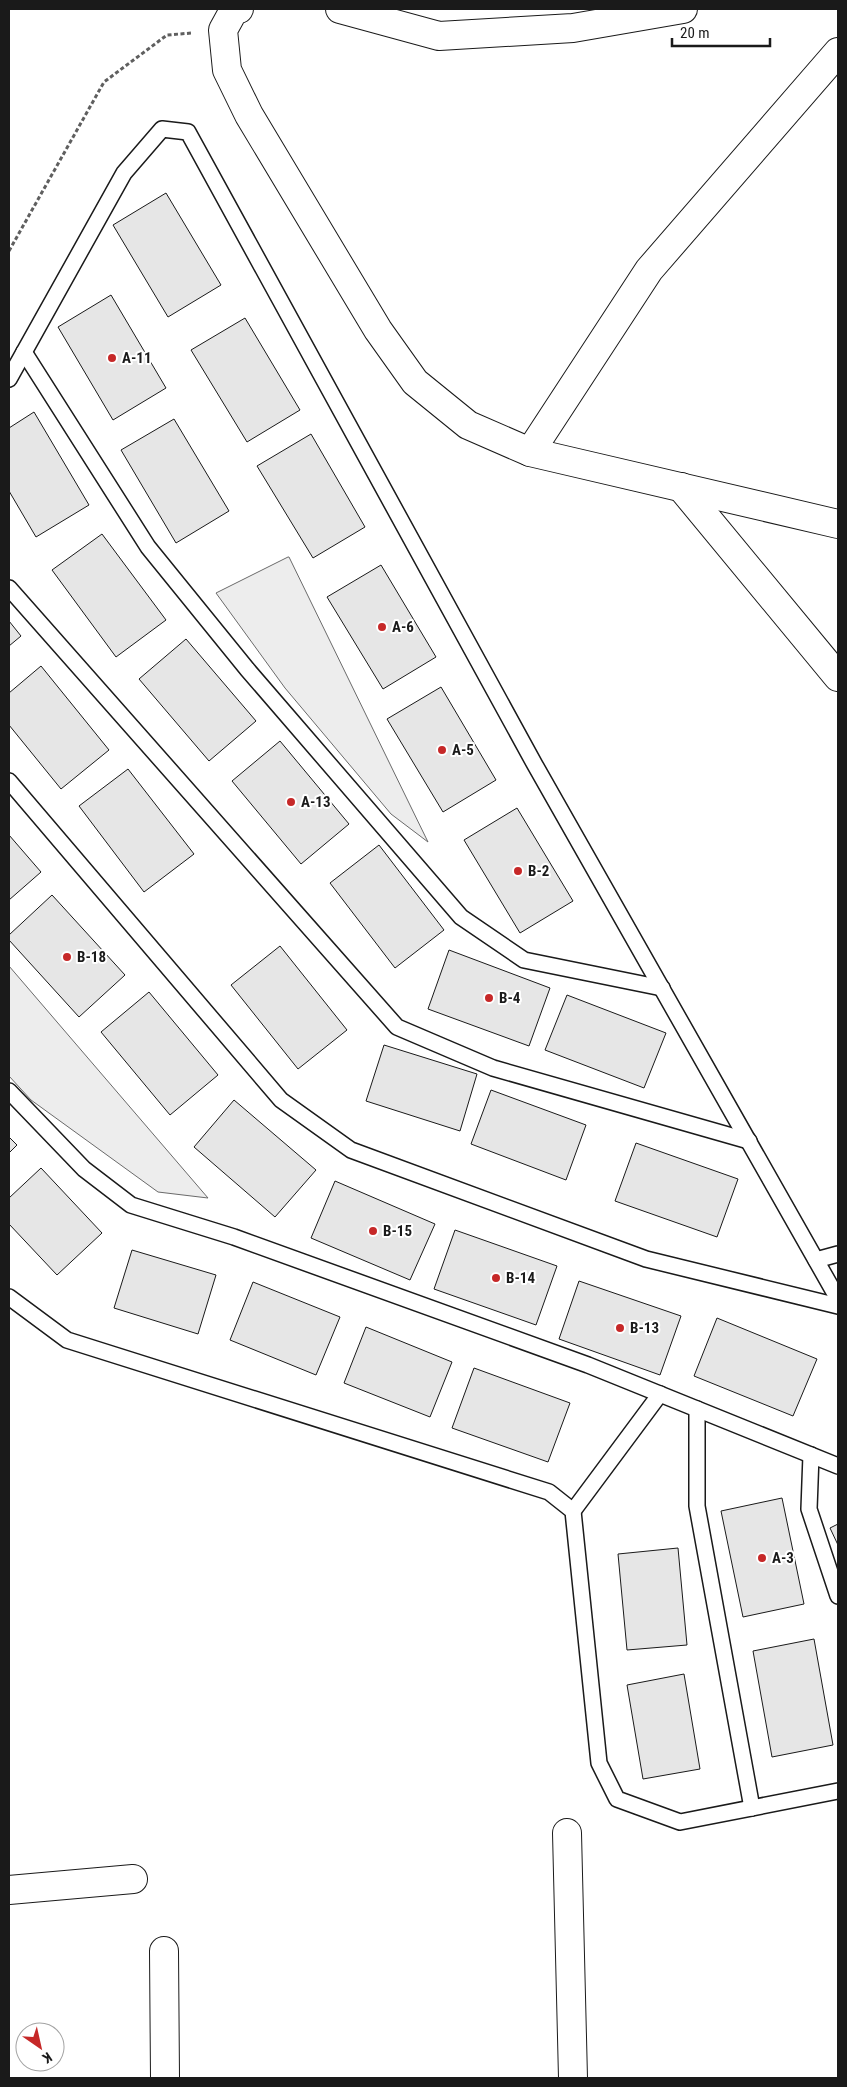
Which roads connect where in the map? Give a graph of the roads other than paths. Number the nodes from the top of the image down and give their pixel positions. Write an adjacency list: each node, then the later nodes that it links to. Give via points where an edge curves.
1 (340, 9): 2 (street, via 439,36 573,28)
2 (684, 9)
3 (232, 15): 7 (street, via 227,70 249,115 378,330 415,382 468,425)
4 (838, 52): 7 (street, via 648,270)
5 (24, 352): 6 (lane); 13 (lane, via 148,547 247,669 461,917 524,960); 13 (lane, via 124,173 162,129 188,132 535,765)
6 (9, 378)
7 (530, 452): 8 (street)
8 (681, 487): 9 (street); 11 (street)
9 (838, 524)
10 (9, 588): 15 (lane, via 397,1027 493,1068)
11 (838, 677)
12 (9, 780): 20 (lane, via 281,1100 350,1150 646,1259)
13 (662, 988): 15 (lane)
14 (9, 1091): 21 (lane, via 84,1169 131,1205 234,1237)
15 (748, 1141): 17 (lane)
16 (838, 1254): 17 (lane)
17 (816, 1260): 19 (lane)
18 (9, 1297): 25 (lane, via 67,1340 549,1492)
19 (838, 1299)
20 (838, 1306)
21 (660, 1394): 22 (lane); 25 (lane)
22 (697, 1409): 23 (lane); 28 (lane, via 698,1506)
23 (811, 1455): 24 (lane); 26 (lane, via 809,1509)
24 (838, 1466)
25 (573, 1511): 28 (lane, via 599,1763 617,1799 680,1822)
26 (838, 1596)
27 (838, 1791): 28 (lane)
28 (752, 1808)
29 (567, 1833): 34 (street)
30 (133, 1879): 31 (street)
31 (9, 1890)
32 (164, 1952): 33 (street)
33 (165, 2078)
34 (573, 2078)

